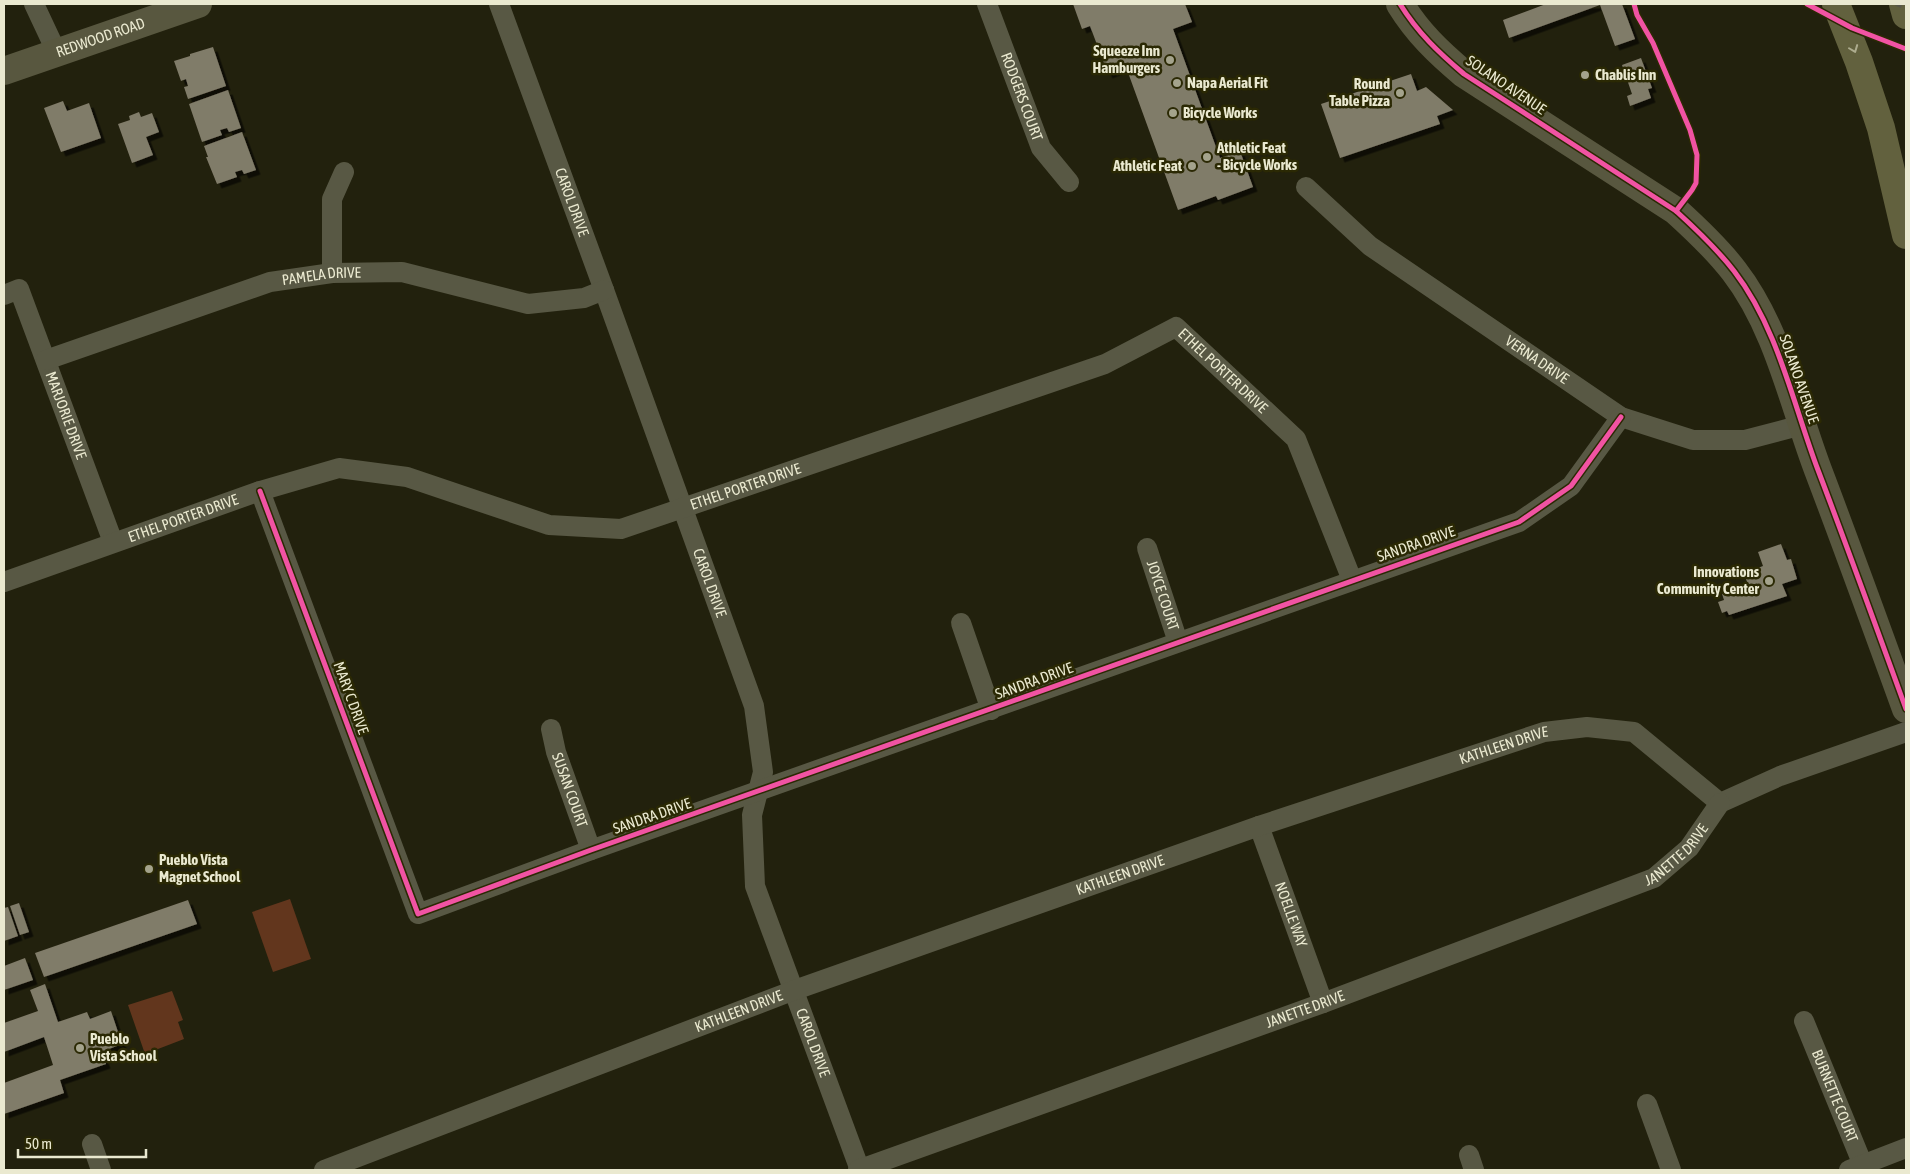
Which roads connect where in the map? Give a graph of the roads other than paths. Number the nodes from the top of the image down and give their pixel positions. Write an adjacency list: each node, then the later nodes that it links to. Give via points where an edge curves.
1 (34, 4): 9 (street)
2 (198, 4): 9 (street, REDWOOD ROAD)
3 (499, 4): 16 (street, CAROL DRIVE)
4 (987, 4): 12 (street, RODGERS COURT, via 1041,148)
5 (1400, 4): 20 (street, SOLANO AVENUE, via 1435,50 1464,74 1676,211 1701,233 1735,272 1761,314 1781,361)
6 (1836, 4): 14 (highway, one-way to 14, via 1881,128)
7 (1903, 4): 8 (highway)
8 (1906, 15)
9 (57, 53): 10 (street, REDWOOD ROAD)
10 (4, 72)
11 (344, 172): 15 (street, via 332,199)
12 (1069, 182)
13 (1306, 187): 19 (street, VERNA DRIVE, via 1370,246)
14 (1906, 235)
15 (332, 273): 16 (street, PAMELA DRIVE, via 402,272 528,304 584,298); 18 (street, PAMELA DRIVE, via 270,282)
16 (604, 290): 22 (street, CAROL DRIVE)
17 (11, 292): 18 (street, MARJORIE DRIVE)
18 (46, 360): 23 (street, MARJORIE DRIVE)
19 (1621, 417): 20 (street, VERNA DRIVE, via 1693,440 1745,440); 25 (street, SANDRA DRIVE, via 1571,486 1519,522)
20 (1802, 426): 29 (street, SOLANO AVENUE)
21 (260, 491): 22 (street, ETHEL PORTER DRIVE, via 339,468 407,478 549,525 621,529); 23 (street, ETHEL PORTER DRIVE); 37 (street, MARY C DRIVE)
22 (682, 508): 25 (street, ETHEL PORTER DRIVE, via 1105,364 1176,327 1296,439); 33 (street, CAROL DRIVE, via 754,706 763,772)
23 (113, 542): 26 (street, ETHEL PORTER DRIVE)
24 (1147, 548): 28 (street, JOYCE COURT)
25 (1352, 580): 28 (street, SANDRA DRIVE)
26 (4, 582)
27 (961, 623): 30 (street)
28 (1178, 642): 30 (street, SANDRA DRIVE)
29 (1906, 709)
30 (991, 710): 33 (street, SANDRA DRIVE)
31 (551, 730): 36 (street, SUSAN COURT)
32 (1906, 732): 34 (street, via 1780,776)
33 (758, 792): 36 (street, SANDRA DRIVE); 38 (street, CAROL DRIVE, via 752,815 755,886)
34 (1720, 803): 35 (street, KATHLEEN DRIVE, via 1634,732 1587,727 1544,732); 39 (street, JANETTE DRIVE, via 1689,848 1654,878)
35 (1258, 826): 38 (street, KATHLEEN DRIVE); 39 (street, NOELLE WAY)
36 (591, 850): 37 (street, SANDRA DRIVE)
37 (418, 914)
38 (792, 991): 46 (street, KATHLEEN DRIVE); 47 (street, CAROL DRIVE)
39 (1323, 1003): 47 (street, JANETTE DRIVE)
40 (1804, 1022): 44 (street, BURNETTE COURT)
41 (1647, 1104): 48 (street)
42 (92, 1144): 45 (street)
43 (1906, 1148): 44 (street)
44 (1859, 1168)
45 (101, 1170)
46 (324, 1170)
47 (859, 1170)
48 (1671, 1170)

